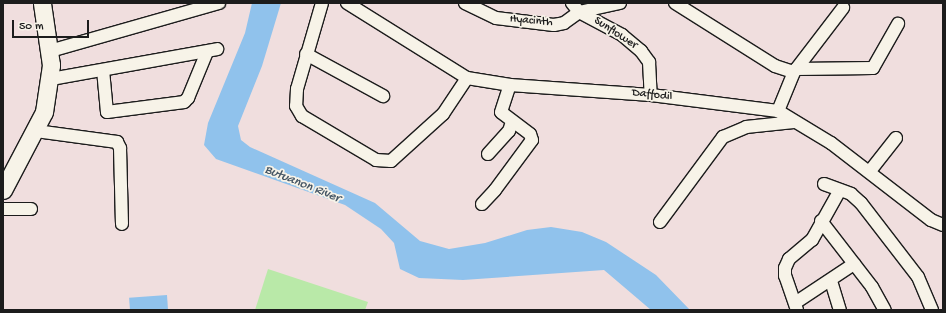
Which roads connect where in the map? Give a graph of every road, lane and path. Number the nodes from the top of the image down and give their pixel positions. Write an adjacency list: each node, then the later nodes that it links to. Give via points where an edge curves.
1 (42, 3): 11 (main road)
2 (219, 3): 11 (street)
3 (322, 3): 12 (street)
4 (347, 3): 15 (street, Daffodil)
5 (465, 3): 8 (street, Hyacinth, via 496,18 554,25 564,23)
6 (617, 3): 8 (street, Hyacinth)
7 (675, 3): 14 (street, via 775,66)
8 (575, 7): 18 (street, Sunflower, via 622,35 641,51 649,62)
9 (842, 8): 14 (street)
10 (898, 24): 14 (street, via 872,68)
11 (50, 51): 16 (main road)
12 (306, 54): 15 (street, via 296,89 296,106 302,116 384,162 391,161 443,114); 19 (street)
13 (103, 70): 13 (street, via 107,112 184,102 212,50); 16 (street)
14 (795, 70): 20 (street)
15 (467, 78): 17 (street, Daffodil)
16 (51, 79): 23 (main road, via 44,112)
17 (510, 85): 18 (street, Daffodil); 21 (street, via 501,112)
18 (651, 94): 20 (street, Daffodil)
19 (383, 96)
20 (778, 111): 22 (street, Daffodil)
21 (512, 122): 25 (street, via 509,131); 30 (street, via 530,134 532,140)
22 (794, 122): 26 (street, Daffodil, via 831,143); 34 (street, via 746,127 723,137)
23 (36, 131): 28 (main road); 35 (street, via 117,142 120,148)
24 (896, 138): 26 (street)
25 (488, 154)
26 (870, 171): 36 (street, Daffodil, via 931,220)
27 (824, 184): 29 (street)
28 (3, 190)
29 (840, 190): 33 (street); 42 (street, via 861,203 904,256 918,277)
30 (482, 204)
31 (3, 209): 32 (street)
32 (31, 209)
33 (821, 221): 37 (street); 39 (street, via 812,240 789,259 785,268 785,276)
34 (660, 222)
35 (122, 224)
36 (943, 225)
37 (854, 264): 38 (street); 41 (street, via 872,287)
38 (831, 281): 39 (street); 40 (street)
39 (796, 307)
40 (840, 310)
41 (885, 310)
42 (932, 310)

